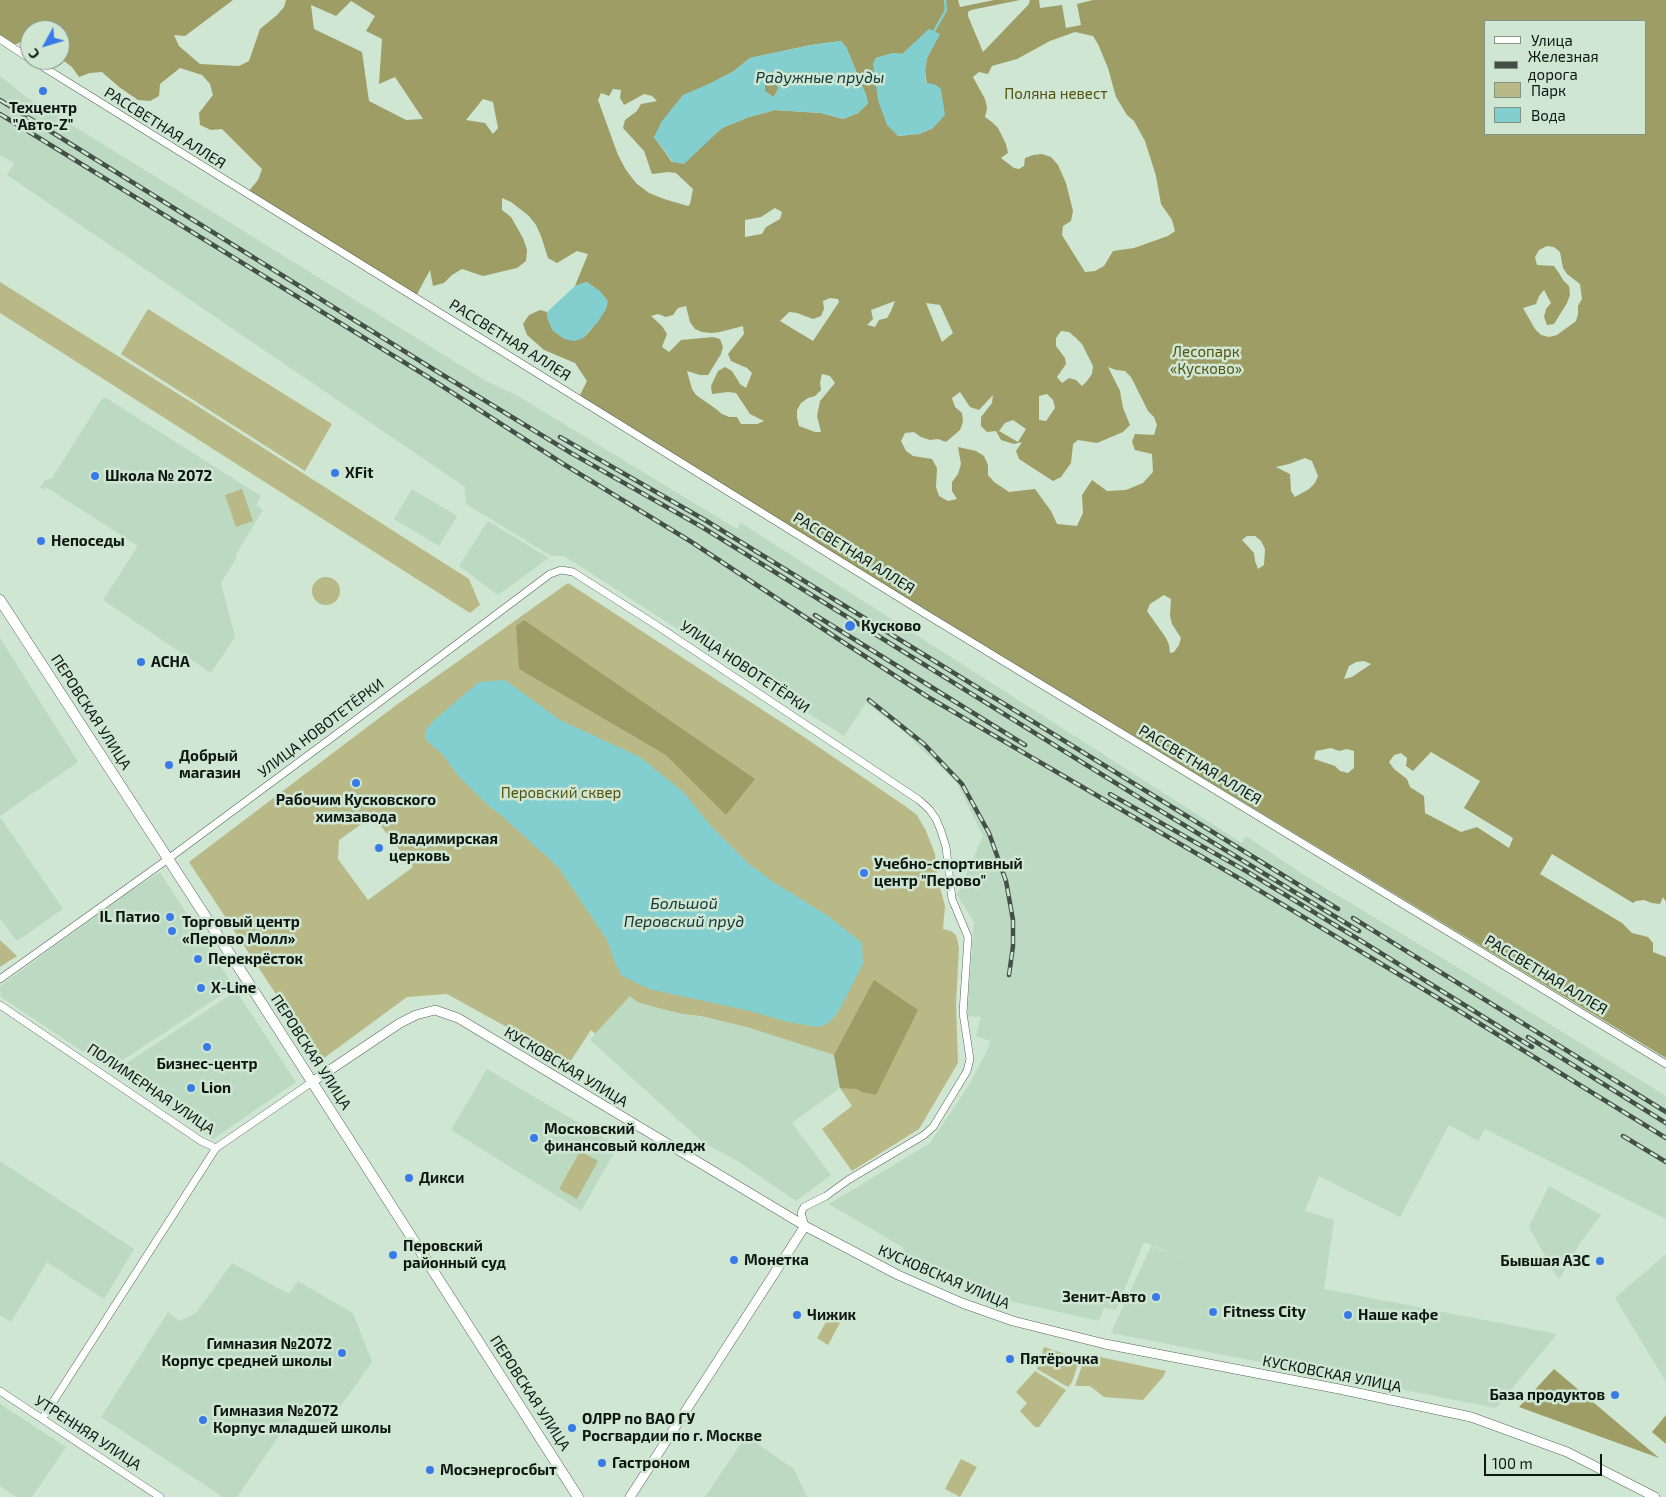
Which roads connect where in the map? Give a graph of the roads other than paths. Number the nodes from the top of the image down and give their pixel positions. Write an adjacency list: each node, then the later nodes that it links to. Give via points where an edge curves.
1 (0, 39): 2 (street, РАССВЕТНАЯ АЛЛЕЯ)
2 (20, 52)
3 (49, 70): 8 (street, РАССВЕТНАЯ АЛЛЕЯ, via 924,613)
4 (0, 600): 5 (main road, ПЕРОВСКАЯ УЛИЦА)
5 (168, 859): 6 (street, УЛИЦА НОВОТЕТЁРКИ); 9 (main road, ПЕРОВСКАЯ УЛИЦА); 11 (street, УЛИЦА НОВОТЕТЁРКИ, via 550,574 561,570 580,576 919,800 936,819 941,831 952,899 968,937 963,1013 970,1059 967,1071 938,1119 924,1135 802,1210)
6 (0, 979)
7 (0, 1004): 10 (street, ПОЛИМЕРНАЯ УЛИЦА)
8 (1666, 1064)
9 (312, 1082): 10 (street, ПОЛИМЕРНАЯ УЛИЦА); 11 (street, КУСКОВСКАЯ УЛИЦА, via 400,1024 435,1010 458,1018); 15 (main road, ПЕРОВСКАЯ УЛИЦА)
10 (216, 1148): 13 (street)
11 (805, 1226): 16 (street); 17 (street, КУСКОВСКАЯ УЛИЦА, via 898,1275 1003,1318 1105,1344 1470,1417 1567,1452)
12 (0, 1391): 13 (street, УТРЕННЯЯ УЛИЦА)
13 (42, 1419): 14 (street, УТРЕННЯЯ УЛИЦА)
14 (160, 1497)
15 (578, 1497)
16 (630, 1497)
17 (1655, 1497)

